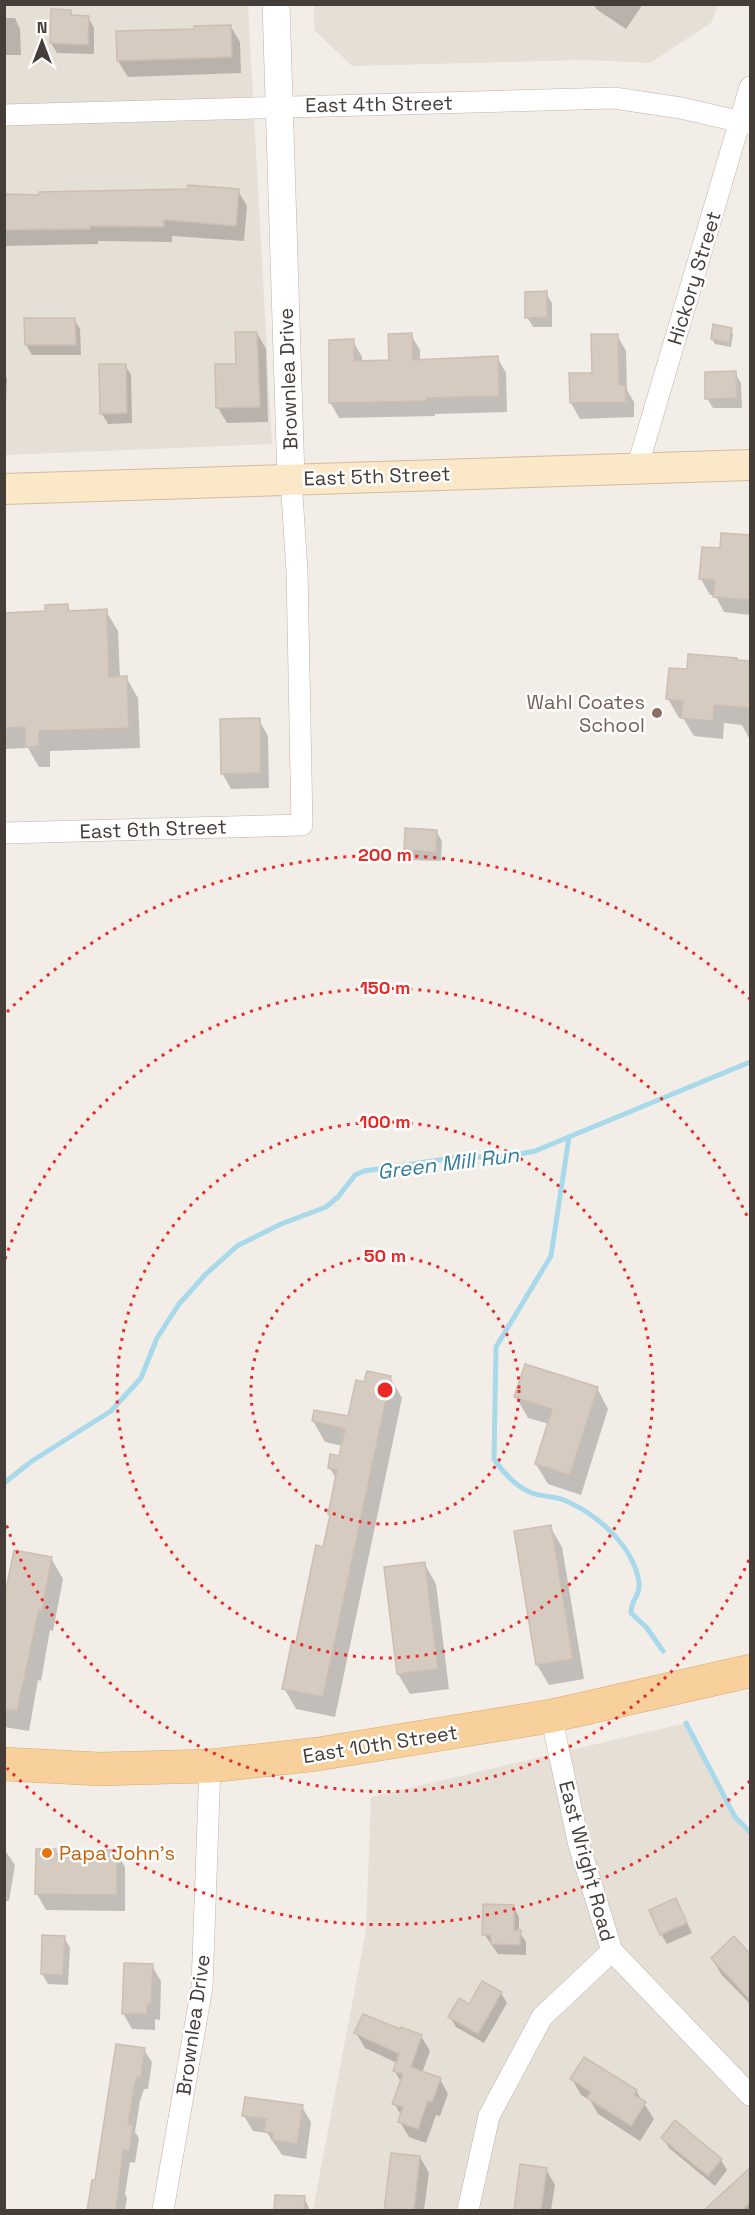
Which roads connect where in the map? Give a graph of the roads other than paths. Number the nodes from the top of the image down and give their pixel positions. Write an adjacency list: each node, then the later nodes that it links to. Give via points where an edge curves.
1 (276, 4): 3 (street, Brownlea Drive)
2 (750, 87): 5 (street, Hickory Street)
3 (280, 107): 4 (street, East 4th Street); 5 (street, East 4th Street, via 614,98); 8 (street, Brownlea Drive)
4 (4, 115)
5 (745, 123): 7 (street, Hickory Street)
6 (750, 465): 7 (main road, East 5th Street)
7 (637, 468): 8 (main road, East 5th Street)
8 (291, 479): 9 (main road, East 5th Street); 10 (street, Brownlea Drive, via 297,571)
9 (4, 489)
10 (302, 825): 11 (street, East 6th Street)
11 (4, 833)
12 (750, 1671): 13 (main road, East 10th Street)
13 (551, 1716): 15 (main road, East 10th Street, via 330,1752); 16 (street, East Wright Road, via 579,1845)
14 (4, 1764): 15 (main road, East 10th Street, via 100,1769)
15 (210, 1766): 18 (street, Brownlea Drive, via 202,1986)
16 (612, 1952): 17 (street, East Wright Road); 19 (street, via 542,2017 489,2116)
17 (750, 2095)
18 (163, 2211)
19 (468, 2211)

